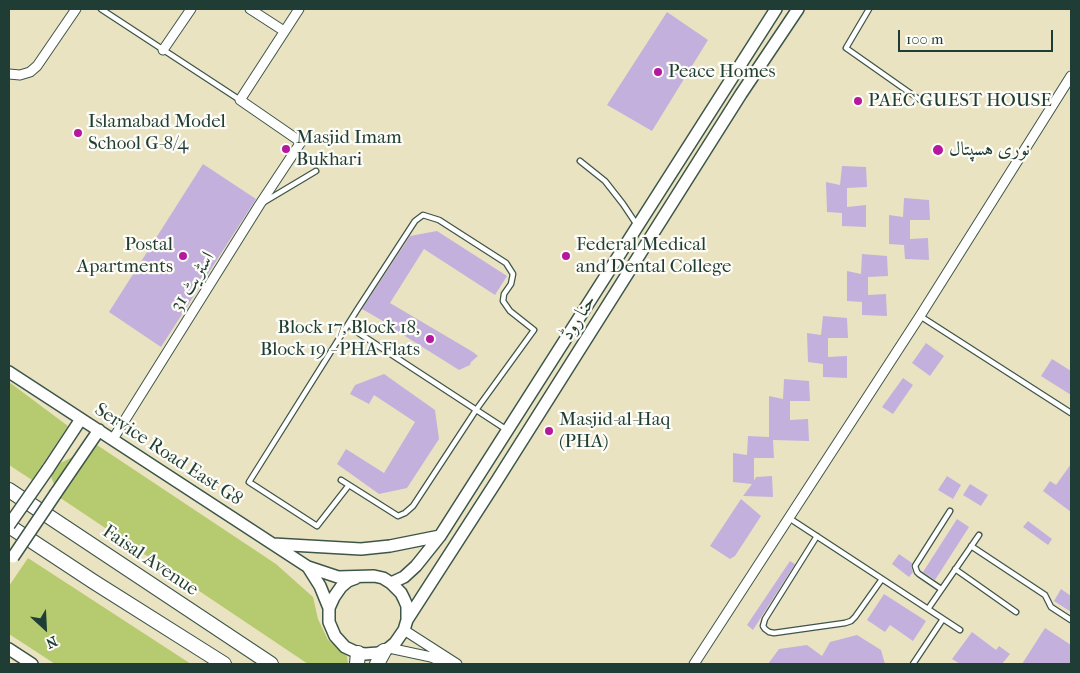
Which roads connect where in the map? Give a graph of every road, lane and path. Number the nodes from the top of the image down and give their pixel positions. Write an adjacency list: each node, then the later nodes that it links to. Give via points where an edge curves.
1 (76, 9): 11 (street, via 37,66 20,76)
2 (101, 9): 10 (lane)
3 (191, 9): 10 (street)
4 (250, 9): 9 (street)
5 (298, 9): 9 (street)
6 (776, 9): 18 (street, حنا روڈ)
7 (798, 9): 20 (street, حنا روڈ)
8 (869, 9): 14 (lane, via 846,48)
9 (284, 31): 13 (street)
10 (163, 50): 13 (lane)
11 (9, 74)
12 (1071, 76): 21 (street)
13 (240, 100): 17 (street, اسٹریٹ 31, via 301,142)
14 (920, 100)
15 (580, 161): 18 (lane, via 605,181)
16 (316, 171): 17 (lane)
17 (260, 204): 29 (street, اسٹریٹ 31)
18 (637, 226): 19 (street, حنا روڈ)
19 (622, 251): 20 (street); 28 (street, حنا روڈ)
20 (636, 261): 53 (street, حنا روڈ)
21 (920, 316): 25 (lane); 34 (street)
22 (349, 323): 24 (lane, via 354,330); 24 (lane, via 415,221 423,214 439,220 506,263 513,274 503,301 510,311 534,330); 31 (lane, via 249,482 317,526)
23 (9, 372): 26 (street, Service Road East G8)
24 (476, 410): 28 (lane); 31 (lane, via 405,513 398,516)
25 (1071, 413)
26 (81, 419): 27 (street, Service Road East G8); 35 (street, bridge)
27 (99, 430): 29 (street, Service Road East G8); 41 (street, bridge)
28 (507, 431): 37 (street, حنا روڈ)
29 (113, 439): 39 (street, Service Road East G8)
30 (341, 480): 31 (lane)
31 (349, 485)
32 (9, 490): 60 (main road, Faisal Avenue)
33 (950, 511): 47 (lane, via 915,566 919,574)
34 (789, 518): 38 (lane); 64 (street)
35 (9, 525): 59 (main road)
36 (979, 535): 40 (lane)
37 (440, 536): 39 (street, via 361,549); 46 (street, حنا روڈ, via 416,566)
38 (817, 536): 45 (lane); 45 (lane, via 764,619 763,626 769,632 851,621)
39 (272, 543): 42 (street, Service Road East G8)
40 (971, 546): 43 (lane); 52 (lane, via 1045,595 1051,607)
41 (11, 560)
42 (308, 567): 44 (street, via 338,577); 48 (street)
43 (955, 569): 47 (lane); 50 (lane)
44 (356, 578): 46 (street, via 374,576); 48 (street, via 341,587)
45 (882, 579): 49 (lane)
46 (391, 583): 53 (street, via 407,606)
47 (942, 589): 49 (lane)
48 (330, 608): 57 (street, via 329,622 335,636)
49 (928, 609): 51 (lane)
50 (1016, 612)
51 (943, 619): 54 (lane); 65 (lane)
52 (1071, 620)
53 (406, 625): 56 (street, via 401,637); 63 (street)
54 (960, 630)
55 (9, 649): 58 (street)
56 (386, 650): 57 (street); 61 (main road); 62 (street, via 431,657)
57 (357, 659)
58 (32, 664)
59 (224, 664)
60 (271, 664)
61 (377, 664)
62 (448, 664)
63 (457, 664)
64 (694, 664)
65 (913, 664)

